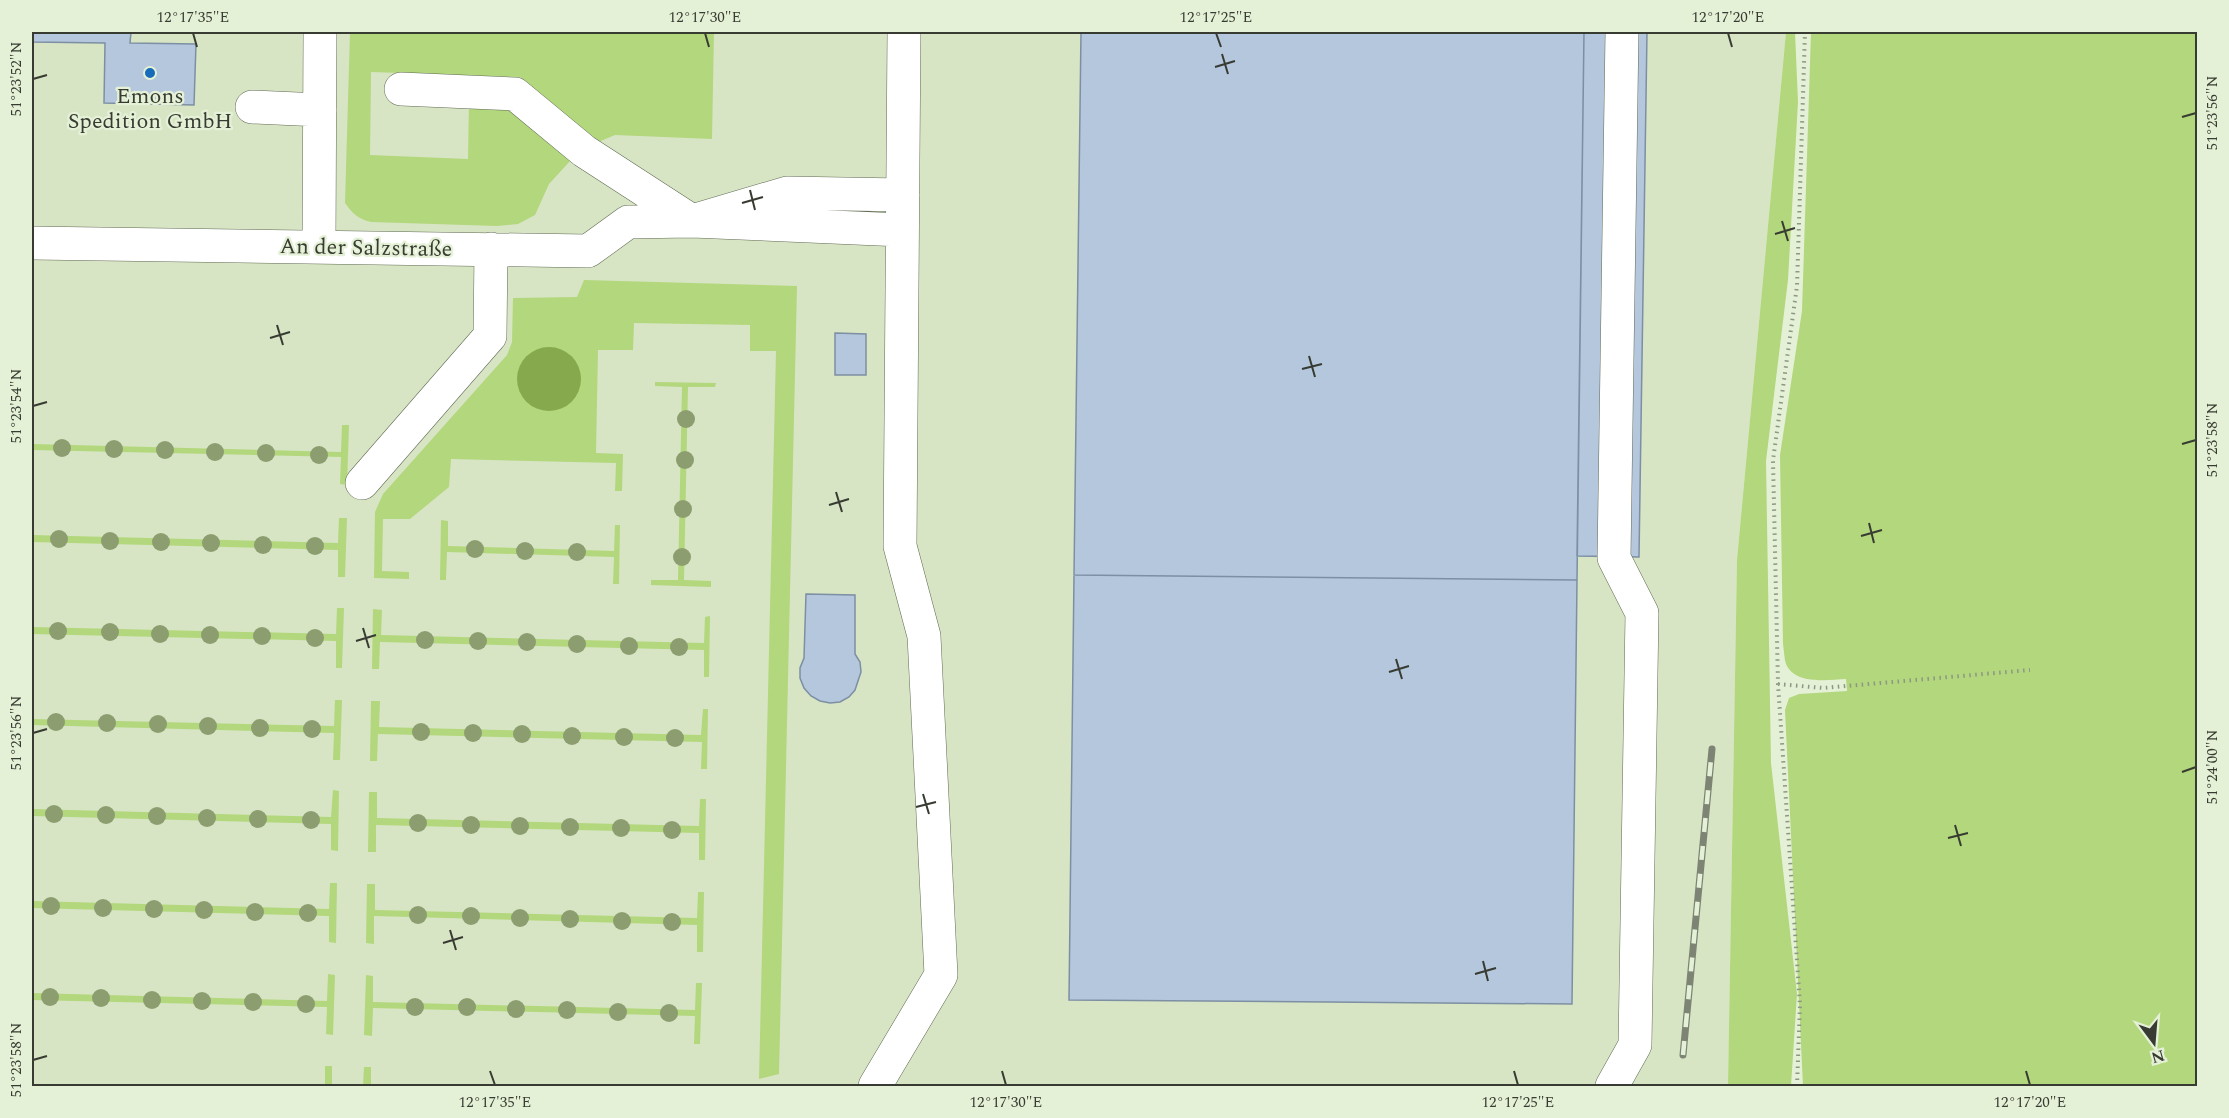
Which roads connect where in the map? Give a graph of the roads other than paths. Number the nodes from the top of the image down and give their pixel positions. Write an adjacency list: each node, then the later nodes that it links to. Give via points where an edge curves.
1 (321, 32): 6 (street)
2 (904, 32): 7 (street)
3 (1622, 32): 15 (street, via 1614,558 1642,613 1635,1045)
4 (401, 89): 8 (street, via 515,94 584,151)
5 (252, 107): 6 (street)
6 (320, 110): 11 (street)
7 (903, 195): 8 (street, via 787,193); 9 (street)
8 (692, 221): 9 (street); 12 (street, An der Salzstraße, via 628,222 588,251)
9 (902, 230): 14 (street, via 900,546 924,636 940,975)
10 (32, 243): 11 (street, An der Salzstraße)
11 (319, 247): 12 (street, An der Salzstraße)
12 (491, 249): 13 (street, via 490,336)
13 (362, 483)
14 (876, 1086)
15 (1612, 1086)

